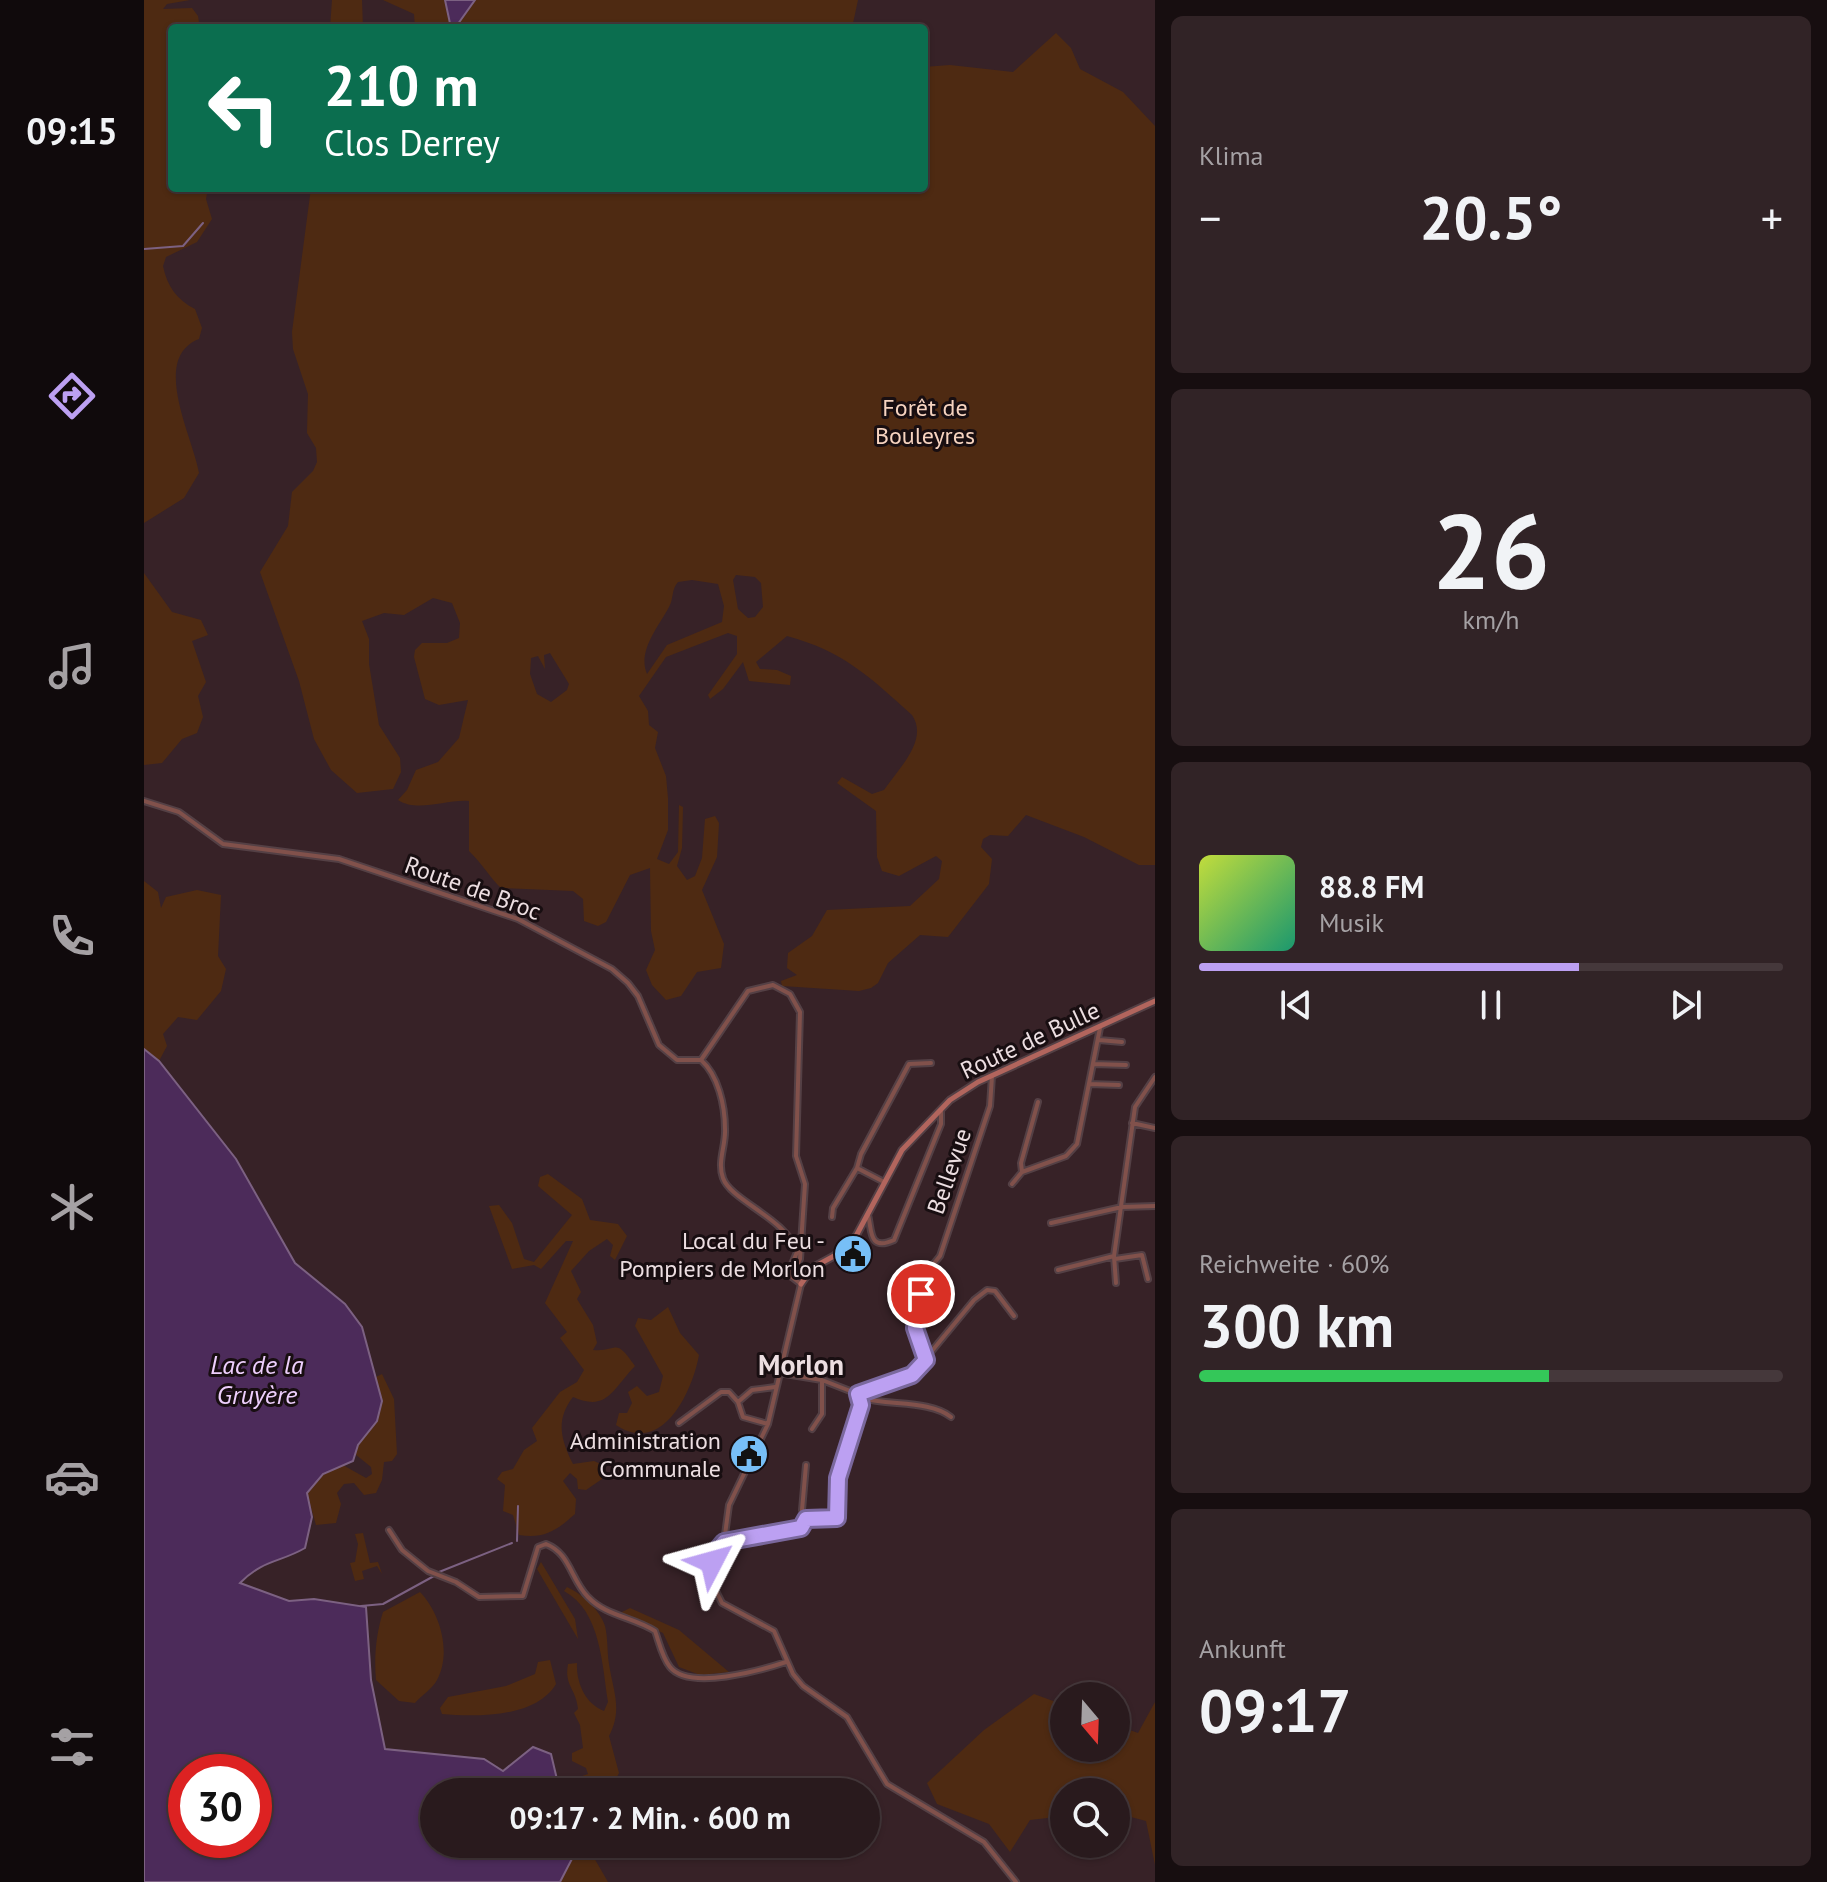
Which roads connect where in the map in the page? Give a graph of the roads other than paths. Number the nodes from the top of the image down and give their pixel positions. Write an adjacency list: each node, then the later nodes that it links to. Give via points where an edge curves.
1 (144, 801): 6 (street, Route de Broc, via 179,812 223,844 339,859 518,919 612,969 638,996 668,1055)
2 (1155, 1001): 3 (street, Route de Bulle)
3 (1100, 1028): 4 (street); 10 (street, Route de Bulle)
4 (1099, 1040): 5 (street); 8 (street)
5 (1122, 1042)
6 (701, 1060): 30 (street, via 712,1070 719,1092 725,1128 723,1178 729,1189 758,1207 793,1242 797,1252); 30 (street, via 748,991 773,985 797,1002 796,1156 805,1184 800,1259)
7 (931, 1063): 18 (street, via 909,1064)
8 (1092, 1064): 9 (street); 12 (street)
9 (1126, 1065)
10 (992, 1076): 15 (street, Route de Bulle); 29 (street, Bellevue, via 990,1106 940,1256)
11 (1155, 1077): 16 (street, via 1135,1107)
12 (1089, 1084): 13 (street); 19 (street, via 1077,1144 1066,1156)
13 (1119, 1085)
14 (1038, 1102): 19 (street)
15 (941, 1108): 20 (street, Route de Bulle, via 902,1150); 24 (street, via 941,1124 894,1240 872,1239)
16 (1132, 1123): 17 (street); 23 (street)
17 (1155, 1128)
18 (857, 1168): 20 (street); 25 (street)
19 (1022, 1172): 21 (street)
20 (884, 1182): 24 (street, Route de Bulle)
21 (1012, 1184)
22 (1155, 1206): 23 (street)
23 (1122, 1207): 26 (street); 27 (street)
24 (868, 1214): 33 (street, Route de Bulle, via 850,1243 812,1268)
25 (832, 1217)
26 (1051, 1223)
27 (1115, 1258): 28 (street); 31 (street, via 1142,1255); 32 (street)
28 (1058, 1270)
29 (926, 1273)
30 (792, 1277): 33 (street)
31 (1148, 1279)
32 (1116, 1283)
33 (801, 1284): 37 (street)
34 (921, 1291): 36 (street, via 915,1328)
35 (1014, 1316): 36 (street, via 995,1291 987,1290)
36 (926, 1360): 40 (street, via 912,1375)
37 (779, 1373): 38 (street); 39 (street)
38 (822, 1380): 40 (street); 45 (street, via 822,1414)
39 (775, 1387): 41 (street, via 752,1390); 44 (street)
40 (860, 1396): 42 (street, via 896,1406 935,1408); 47 (street, via 838,1478 837,1518)
41 (738, 1402): 43 (street, via 729,1392 721,1392); 44 (street, via 743,1417)
42 (951, 1417)
43 (679, 1423)
44 (768, 1424): 49 (street, via 729,1505)
45 (812, 1429)
46 (806, 1465): 47 (street)
47 (806, 1519): 49 (street, via 801,1528)
48 (389, 1530): 50 (street, via 402,1550 428,1571 479,1597 523,1596 538,1547 554,1547 580,1588 602,1610 655,1631 670,1667 679,1674 724,1677)
49 (724, 1542): 50 (street, via 713,1555 711,1574 722,1603 774,1631)
50 (786, 1662): 51 (street, via 803,1686 847,1717 887,1784 984,1842)
51 (1016, 1882)

